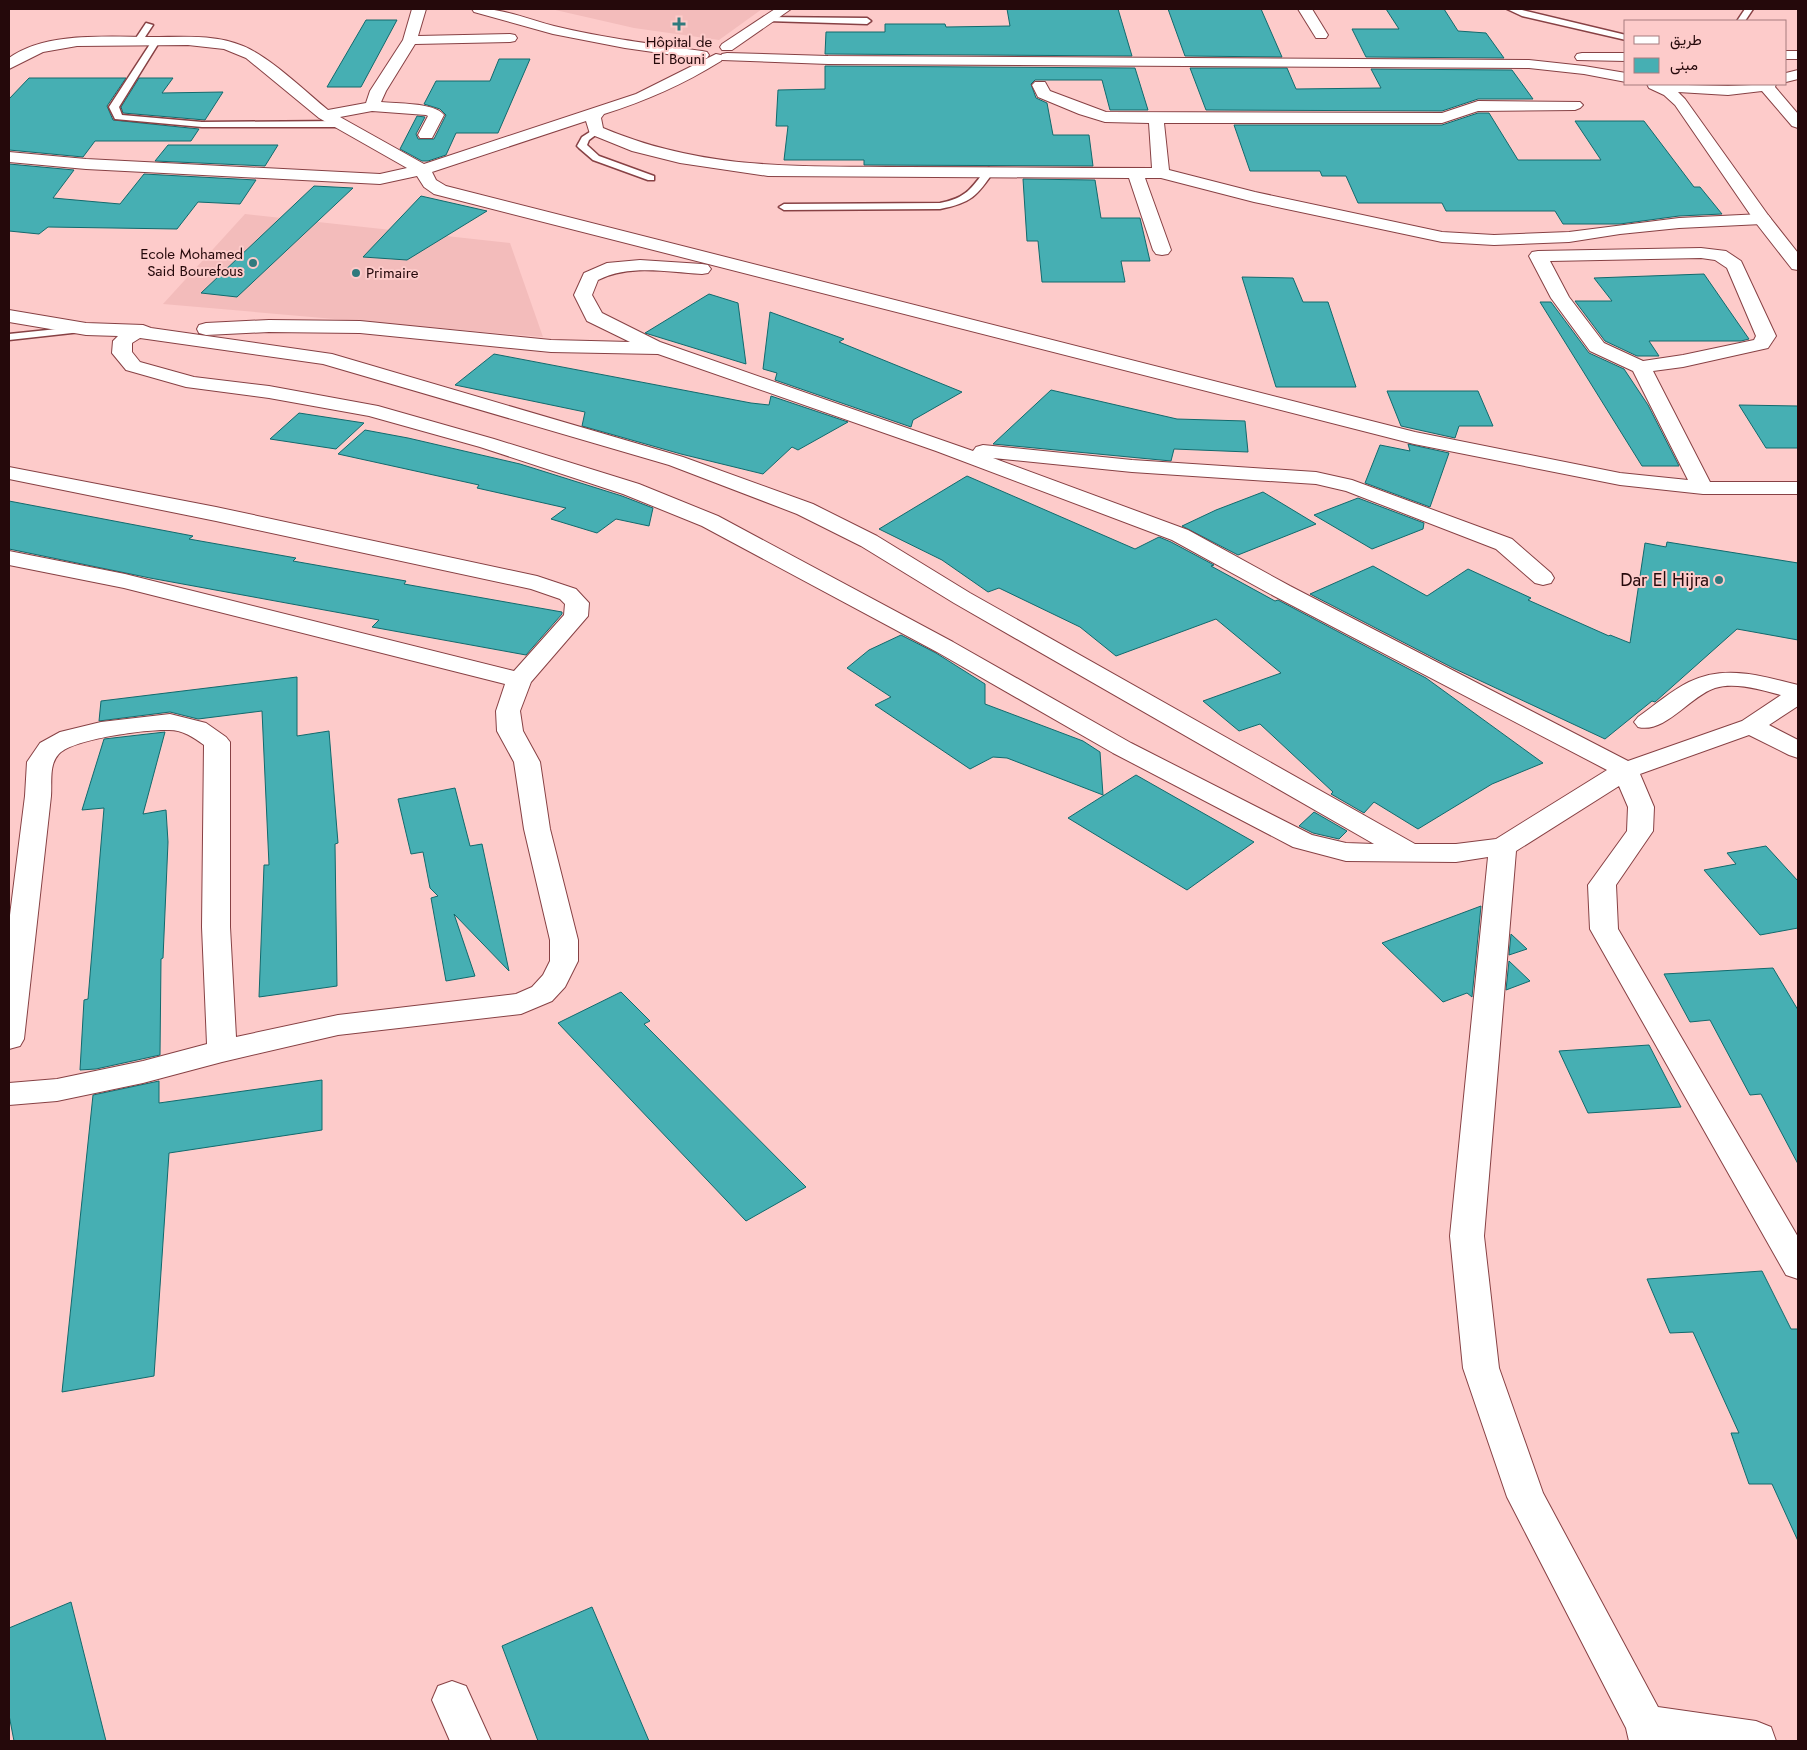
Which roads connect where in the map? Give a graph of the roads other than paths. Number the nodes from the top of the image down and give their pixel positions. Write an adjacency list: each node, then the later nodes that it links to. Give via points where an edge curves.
1 (419, 9): 14 (street)
2 (479, 9): 17 (street, via 552,30 625,44)
3 (520, 9): 17 (street)
4 (1306, 9): 11 (street)
5 (1511, 9): 13 (lane)
6 (1749, 9): 8 (lane)
7 (774, 12): 9 (lane); 17 (street)
8 (1743, 20)
9 (867, 22)
10 (149, 25): 15 (lane)
11 (1321, 34)
12 (510, 38): 14 (street)
13 (1624, 38)
14 (410, 40): 27 (street)
15 (138, 41): 16 (street); 19 (street, via 59,44 32,51)
16 (156, 41): 29 (street, via 221,43 238,48); 32 (lane, via 114,107 118,117 215,124)
17 (719, 52): 18 (street); 20 (street, via 838,60 1529,64); 28 (street, via 695,71 641,97)
18 (1624, 57)
19 (9, 65)
20 (1624, 76)
21 (1040, 85): 30 (street, via 1043,94 1084,112)
22 (1655, 85): 43 (street, via 1680,102)
23 (1663, 85): 24 (street, via 1713,90)
24 (1762, 85)
25 (1768, 85): 31 (street)
26 (1575, 105): 30 (street, via 1478,106 1442,118)
27 (372, 106): 29 (street); 35 (street, via 430,111 436,115)
28 (599, 111): 33 (street); 34 (street, via 593,117)
29 (325, 115): 32 (street)
30 (1156, 118): 40 (street)
31 (1798, 123)
32 (342, 124): 37 (street)
33 (547, 128): 34 (street); 37 (street)
34 (596, 131): 38 (street, via 626,145 669,157 759,170); 41 (lane, via 585,139 582,146 596,158)
35 (426, 135)
36 (9, 157): 37 (street, via 380,179)
37 (422, 170): 46 (street, via 430,183 440,190)
38 (989, 171): 39 (street); 42 (lane, via 970,197 940,206)
39 (1135, 172): 40 (street); 44 (street)
40 (1161, 174): 43 (street, via 1442,236 1494,240 1570,237 1669,224)
41 (651, 178)
42 (784, 207)
43 (1762, 219): 45 (street)
44 (1162, 250)
45 (1798, 265)
46 (772, 274): 51 (street, via 640,265 607,268 590,277 583,295 594,317); 55 (street, via 1414,438 1620,479)
47 (9, 316): 48 (street)
48 (86, 329): 49 (street); 50 (lane)
49 (136, 332): 51 (street, via 269,326 360,327 551,346); 66 (street, via 325,358 676,461 806,509 870,541 962,598); 66 (street, via 123,341 122,353 133,366 193,382 371,410 631,489 710,521 944,647 1122,748 1303,841 1346,852)
50 (9, 337)
51 (660, 348): 53 (street)
52 (1641, 366): 52 (street, via 1683,361 1762,344 1766,336 1734,264 1720,255 1701,253 1538,256 1560,298 1597,347); 55 (street)
53 (943, 447): 58 (street, via 1132,466 1316,478 1352,486 1504,544); 64 (street, via 1180,535)
54 (9, 473): 59 (street, via 527,581 568,594 577,603 576,616)
55 (1703, 488): 56 (street)
56 (1798, 488)
57 (9, 558): 59 (street, via 124,581)
58 (1543, 578)
59 (519, 680): 68 (street, via 508,711 510,731 527,762 537,829 564,940 564,961 555,980 542,994 521,1004 338,1025)
60 (1798, 694): 61 (street, via 1749,680 1714,680 1698,686); 62 (street)
61 (1647, 722)
62 (1751, 726): 63 (street); 64 (street)
63 (1798, 750)
64 (1626, 770): 65 (street); 70 (street, via 1641,807 1640,831 1602,885 1604,929)
65 (1503, 847): 66 (street, via 1456,853); 72 (street, via 1467,1236 1481,1368 1526,1498)
66 (1410, 853)
67 (9, 1039): 68 (street, via 40,762 49,748 69,737 170,722 196,728 217,742 216,927)
68 (222, 1051): 69 (street, via 57,1090)
69 (9, 1094)
70 (1798, 1266)
71 (452, 1700): 73 (street)
72 (1648, 1733): 74 (street)
73 (471, 1741)
74 (1756, 1741)

